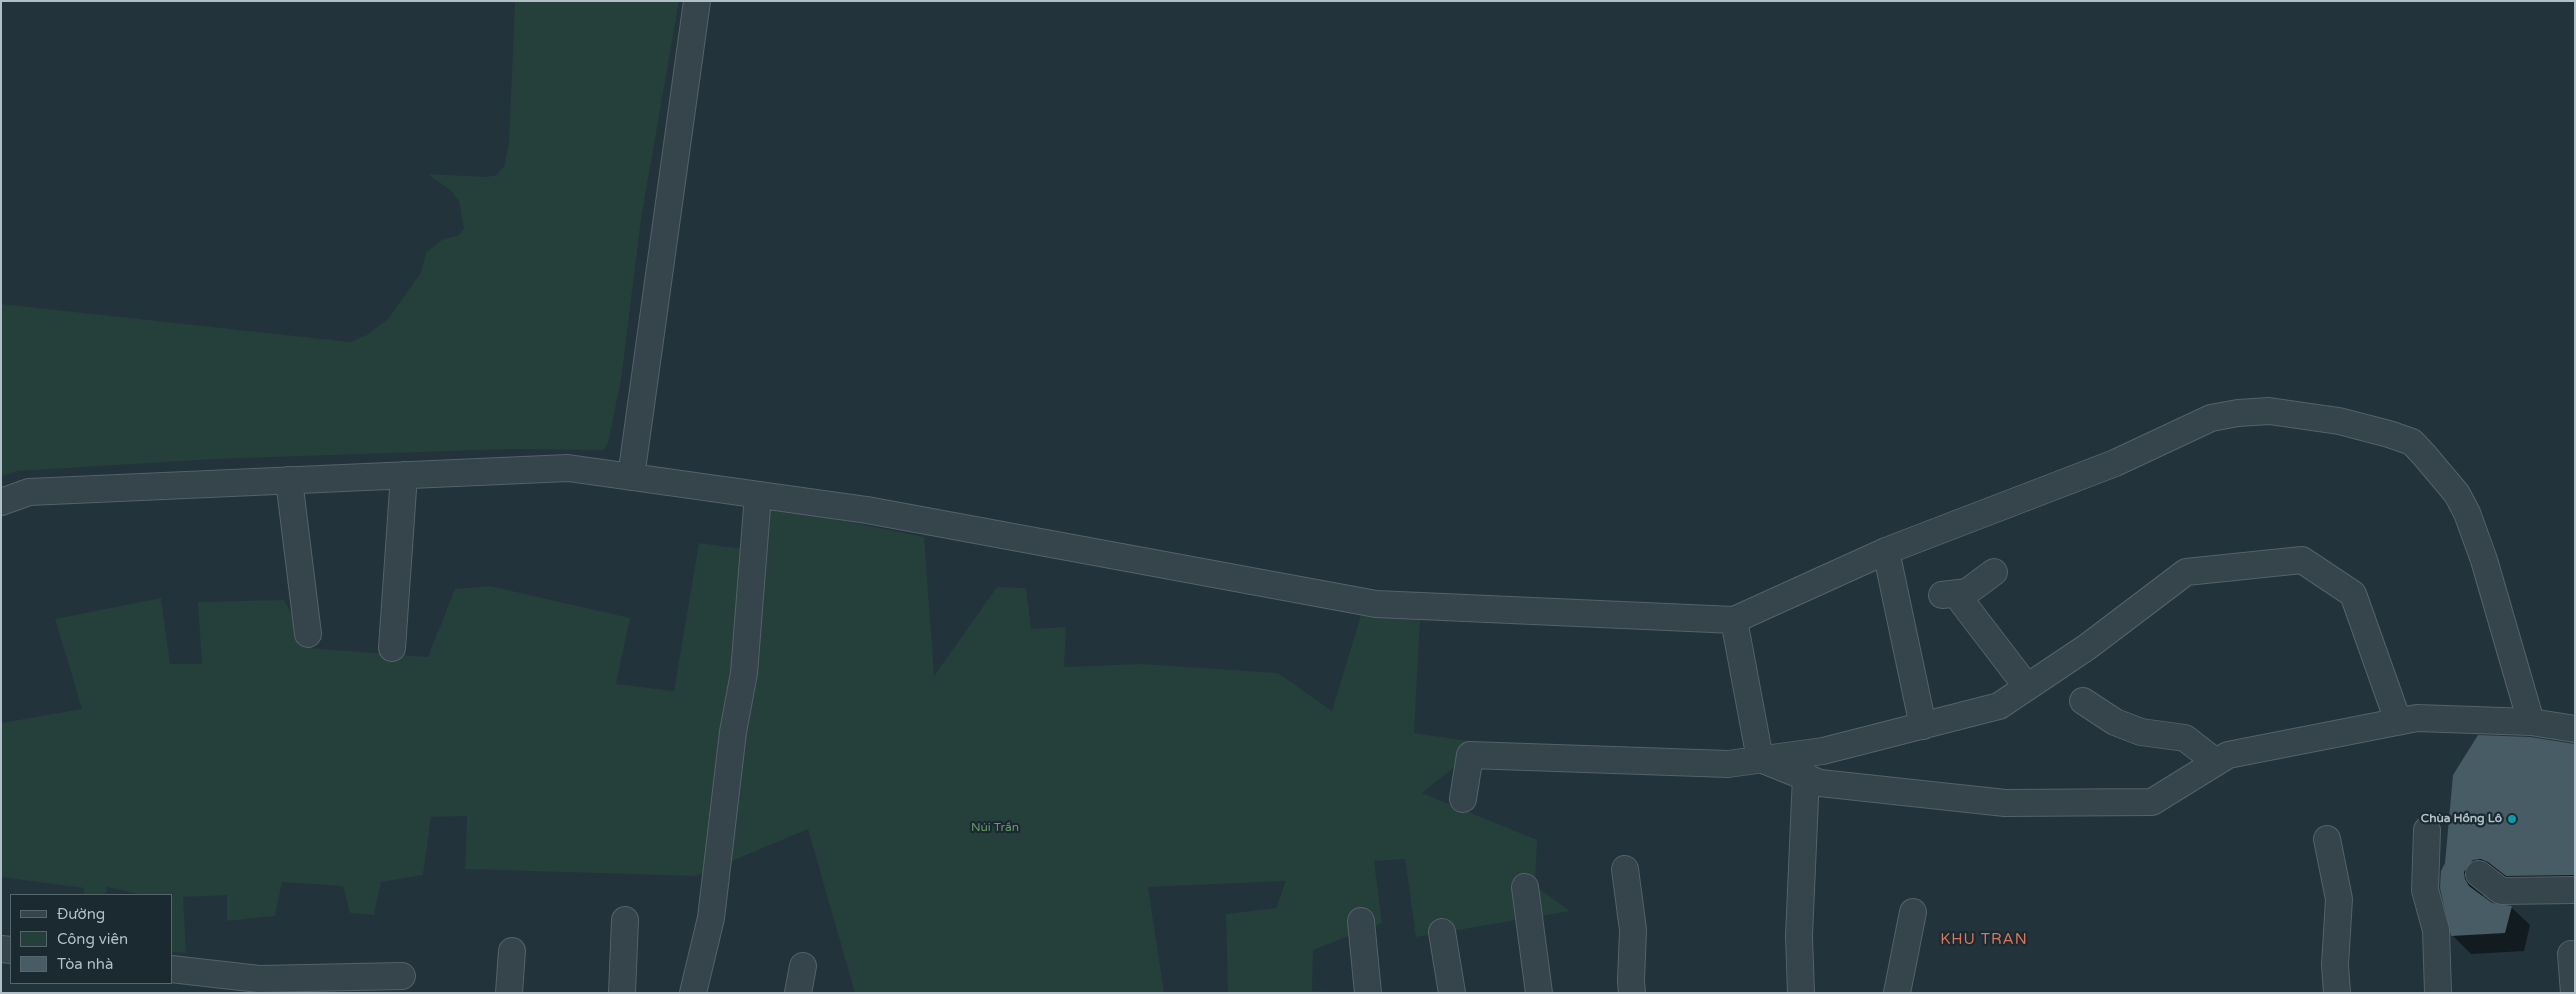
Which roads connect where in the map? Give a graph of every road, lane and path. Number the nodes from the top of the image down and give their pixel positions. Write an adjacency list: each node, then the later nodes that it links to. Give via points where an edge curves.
1 (697, 1): 3 (street)
2 (404, 475): 3 (street, via 568,468); 4 (street); 11 (street)
3 (631, 477): 5 (street)
4 (289, 480): 6 (street, via 29,492); 10 (street)
5 (758, 495): 9 (street, via 867,510 1376,604); 39 (street, via 744,673 733,732 711,918)
6 (1, 502)
7 (1886, 550): 9 (street); 15 (street, via 2115,463 2211,418 2269,411 2339,421 2389,434 2412,442 2457,494 2467,513); 16 (street)
8 (1994, 572): 12 (street, via 1967,592 1949,594)
9 (1734, 620): 18 (street)
10 (308, 634)
11 (392, 648)
12 (2027, 687): 14 (street, via 2186,572 2302,560 2353,594); 16 (street, via 1999,706)
13 (2083, 701): 19 (street, via 2115,722 2140,732 2185,738)
14 (2398, 722): 15 (street, via 2417,718); 19 (street, via 2228,755)
15 (2531, 722): 17 (street)
16 (1923, 726): 18 (street, via 1823,751)
17 (2575, 729)
18 (1760, 759): 20 (street); 21 (street, via 1728,764 1470,755)
19 (2216, 762): 20 (street, via 2152,802 2005,803 1820,783)
20 (1806, 776): 45 (street, via 1799,936)
21 (1463, 799)
22 (2426, 830): 48 (street, via 2425,890 2436,930)
23 (2327, 839): 47 (street, via 2339,899)
24 (1625, 869): 44 (street, via 1633,930)
25 (2479, 874): 27 (street, via 2501,891)
26 (1525, 887): 43 (street)
27 (2575, 890)
28 (1913, 912): 46 (street)
29 (625, 920): 38 (street)
30 (1361, 921): 41 (street)
31 (1442, 932): 42 (street)
32 (512, 951): 37 (street)
33 (2571, 954): 49 (street)
34 (803, 966): 40 (street)
35 (172, 969): 36 (street, via 259,979)
36 (402, 976)
37 (509, 993)
38 (622, 993)
39 (693, 993)
40 (798, 993)
41 (1368, 993)
42 (1452, 993)
43 (1539, 993)
44 (1632, 993)
45 (1800, 993)
46 (1897, 993)
47 (2336, 993)
48 (2438, 993)
49 (2574, 993)

